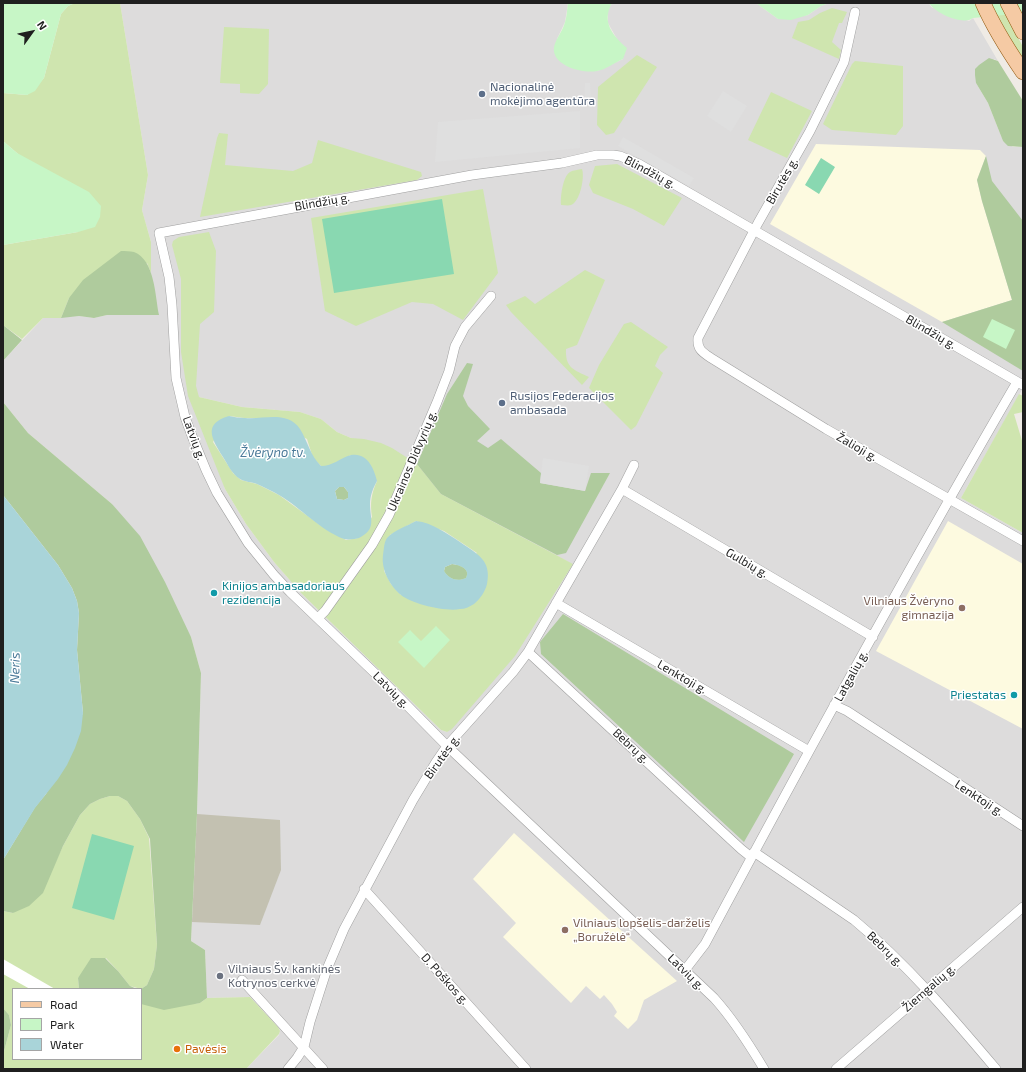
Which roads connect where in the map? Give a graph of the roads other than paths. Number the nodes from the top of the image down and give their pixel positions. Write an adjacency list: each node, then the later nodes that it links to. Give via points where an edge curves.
1 (984, 3): 5 (main road, via 993,24)
2 (1008, 3): 4 (main road)
3 (855, 12): 6 (street, Birutės g., via 844,62 810,131)
4 (1023, 32)
5 (1023, 72)
6 (754, 231): 7 (street, Blindžių g., via 638,164 613,155 597,155 562,163 472,175); 9 (street, Birutės g., via 698,338); 10 (street, Blindžių g.)
7 (159, 233): 16 (street, Latvių g., via 169,277 176,378 192,436 203,463 217,492 248,543 274,575)
8 (491, 296): 16 (street, Ukrainos Didvyrių g., via 465,327 455,346 440,396 389,515 372,545 325,612)
9 (698, 345): 13 (street, Žalioji g., via 702,352 731,371)
10 (1020, 384): 13 (street, Latgalių g.)
11 (634, 465): 12 (street, Birutės g.)
12 (622, 489): 15 (street, Birutės g.); 17 (street, Gulbių g.)
13 (949, 499): 14 (street, Žalioji g.); 17 (street, Latgalių g.)
14 (1023, 541)
15 (556, 603): 18 (street, Birutės g.); 21 (street, Lenktoji g.)
16 (318, 618): 20 (street, Latvių g.)
17 (873, 637): 19 (street, Latgalių g.)
18 (528, 652): 20 (street, Birutės g.); 23 (street, Bebrų g., via 735,843)
19 (834, 705): 21 (street, Latgalių g.); 22 (street, Lenktoji g.)
20 (447, 746): 24 (street, Birutės g., via 413,800); 26 (street, Latvių g.)
21 (809, 751): 23 (street, Latgalių g.)
22 (1023, 826)
23 (753, 854): 26 (street, Latgalių g., via 705,944); 28 (street, Bebrų g., via 854,920)
24 (364, 889): 29 (street, Birutės g., via 327,969); 32 (street, D. Poškos g.)
25 (1023, 907): 28 (street, Žiemgalių g.)
26 (685, 970): 33 (street, Latvių g., via 727,1012)
27 (242, 980): 29 (street)
28 (926, 990): 34 (street, Žiemgalių g.); 35 (street, Bebrų g.)
29 (304, 1047): 30 (street, Birutės g.); 31 (street)
30 (288, 1069)
31 (323, 1069)
32 (526, 1069)
33 (764, 1069)
34 (836, 1069)
35 (996, 1069)

